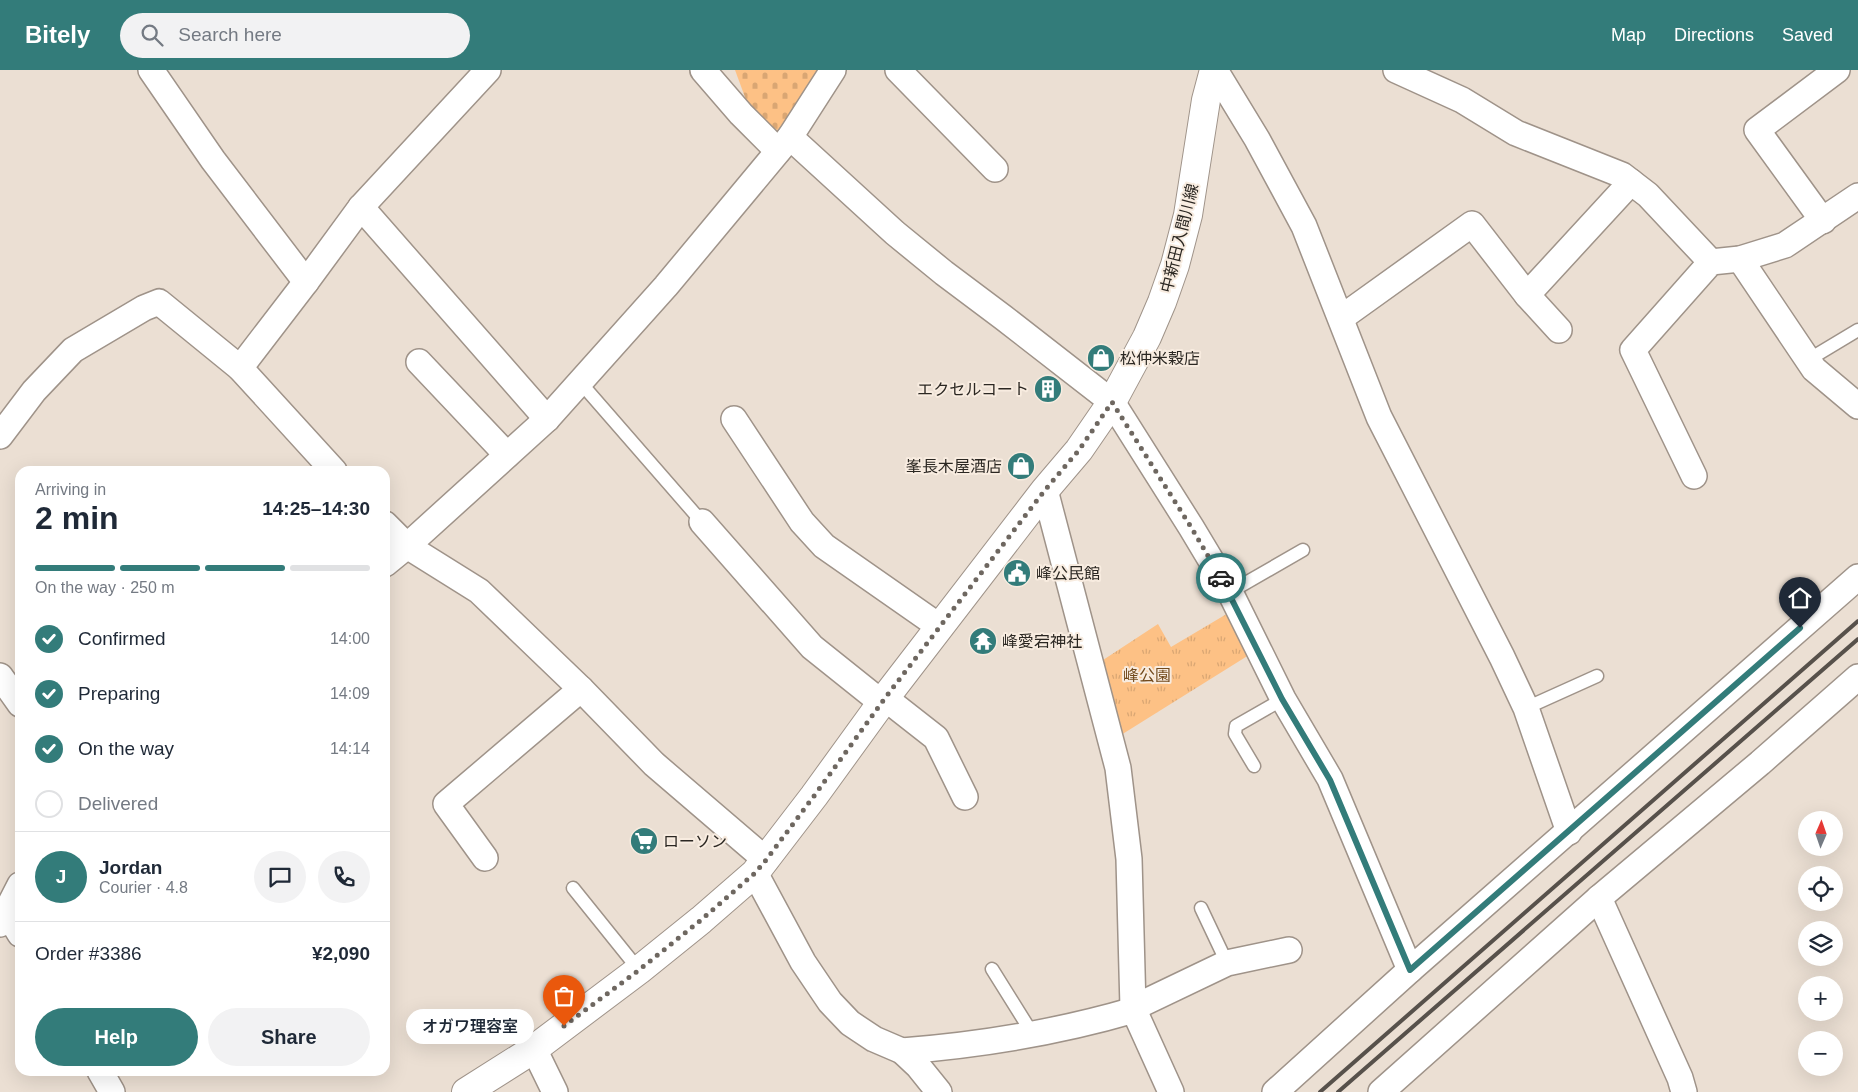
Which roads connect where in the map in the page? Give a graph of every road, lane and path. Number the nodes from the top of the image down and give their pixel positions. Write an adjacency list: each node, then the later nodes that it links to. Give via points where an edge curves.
1 (151, 70): 17 (street, via 213,160)
2 (703, 70): 9 (street, via 741,114)
3 (833, 70): 9 (street)
4 (898, 70): 10 (street)
5 (1214, 70): 19 (street, via 1257,139 1299,217); 26 (main road, 中新田入間川線, via 1206,100 1188,215 1175,265 1146,337)
6 (1396, 70): 11 (street, via 1462,100 1516,133 1622,175)
7 (1837, 70): 14 (street, via 1757,130)
8 (482, 73): 13 (street)
9 (784, 144): 25 (street, via 666,286); 26 (street)
10 (995, 169)
11 (1632, 182): 16 (street); 18 (street)
12 (1858, 196): 14 (street)
13 (361, 206): 17 (street); 28 (street)
14 (1823, 221): 15 (street, via 1785,245)
15 (1740, 259): 16 (street); 22 (street)
16 (1711, 262): 33 (street, via 1633,350)
17 (306, 282): 24 (street)
18 (1527, 295): 19 (street, via 1472,224); 20 (street)
19 (1341, 318): 50 (street, via 1379,417)
20 (1560, 330)
21 (1858, 330): 22 (lane)
22 (1808, 360): 27 (street, via 1814,369)
23 (419, 362): 31 (street)
24 (240, 368): 30 (street, via 159,302 73,350 34,392); 32 (street)
25 (580, 382): 28 (street); 35 (lane)
26 (1112, 402): 34 (main road, 中新田入間川線, via 1079,450); 41 (street)
27 (1858, 406)
28 (547, 418): 31 (street)
29 (734, 419): 42 (street, via 802,522 824,546)
30 (0, 436)
31 (507, 455): 37 (street)
32 (329, 466)
33 (1694, 476)
34 (1045, 490): 42 (main road, 中新田入間川線); 67 (street, via 1118,768 1129,859)
35 (702, 522): 49 (street, via 812,647)
36 (390, 529): 37 (street)
37 (407, 546): 39 (street); 46 (street, via 479,591)
38 (1303, 550): 41 (lane)
39 (390, 560)
40 (1858, 578): 53 (street)
41 (1230, 592): 48 (street)
42 (940, 627): 49 (main road, 中新田入間川線)
43 (0, 676): 47 (street)
44 (1597, 676): 50 (lane)
45 (1858, 677): 58 (street)
46 (581, 689): 54 (street, via 446,804); 55 (street)
47 (15, 697)
48 (1282, 699): 51 (lane, via 1236,726 1235,734); 66 (street, via 1330,780)
49 (883, 700): 52 (street, via 936,738); 55 (main road, 中新田入間川線)
50 (1526, 708): 53 (street)
51 (1254, 766)
52 (965, 797)
53 (1569, 832): 66 (street)
54 (485, 858)
55 (761, 866): 65 (main road, 中新田入間川線); 70 (street, via 803,962 830,1002 850,1023 874,1039)
56 (573, 888): 65 (lane)
57 (15, 895): 60 (street)
58 (1599, 898): 78 (street); 79 (street)
59 (1201, 908): 63 (lane)
60 (3, 918): 61 (street)
61 (15, 929)
62 (1289, 950): 63 (street)
63 (1227, 963): 67 (street)
64 (992, 969): 68 (lane)
65 (639, 970): 69 (main road, 中新田入間川線)
66 (1410, 970): 77 (street)
67 (1133, 1009): 68 (street, via 1084,1025); 76 (street)
68 (1032, 1033): 70 (street)
69 (534, 1048): 73 (main road, 中新田入間川線); 74 (street)
70 (902, 1051): 75 (street)
71 (103, 1076): 72 (street)
72 (112, 1092)
73 (466, 1092)
74 (555, 1092)
75 (939, 1092)
76 (1171, 1092)
77 (1275, 1092)
78 (1381, 1092)
79 (1684, 1092)

